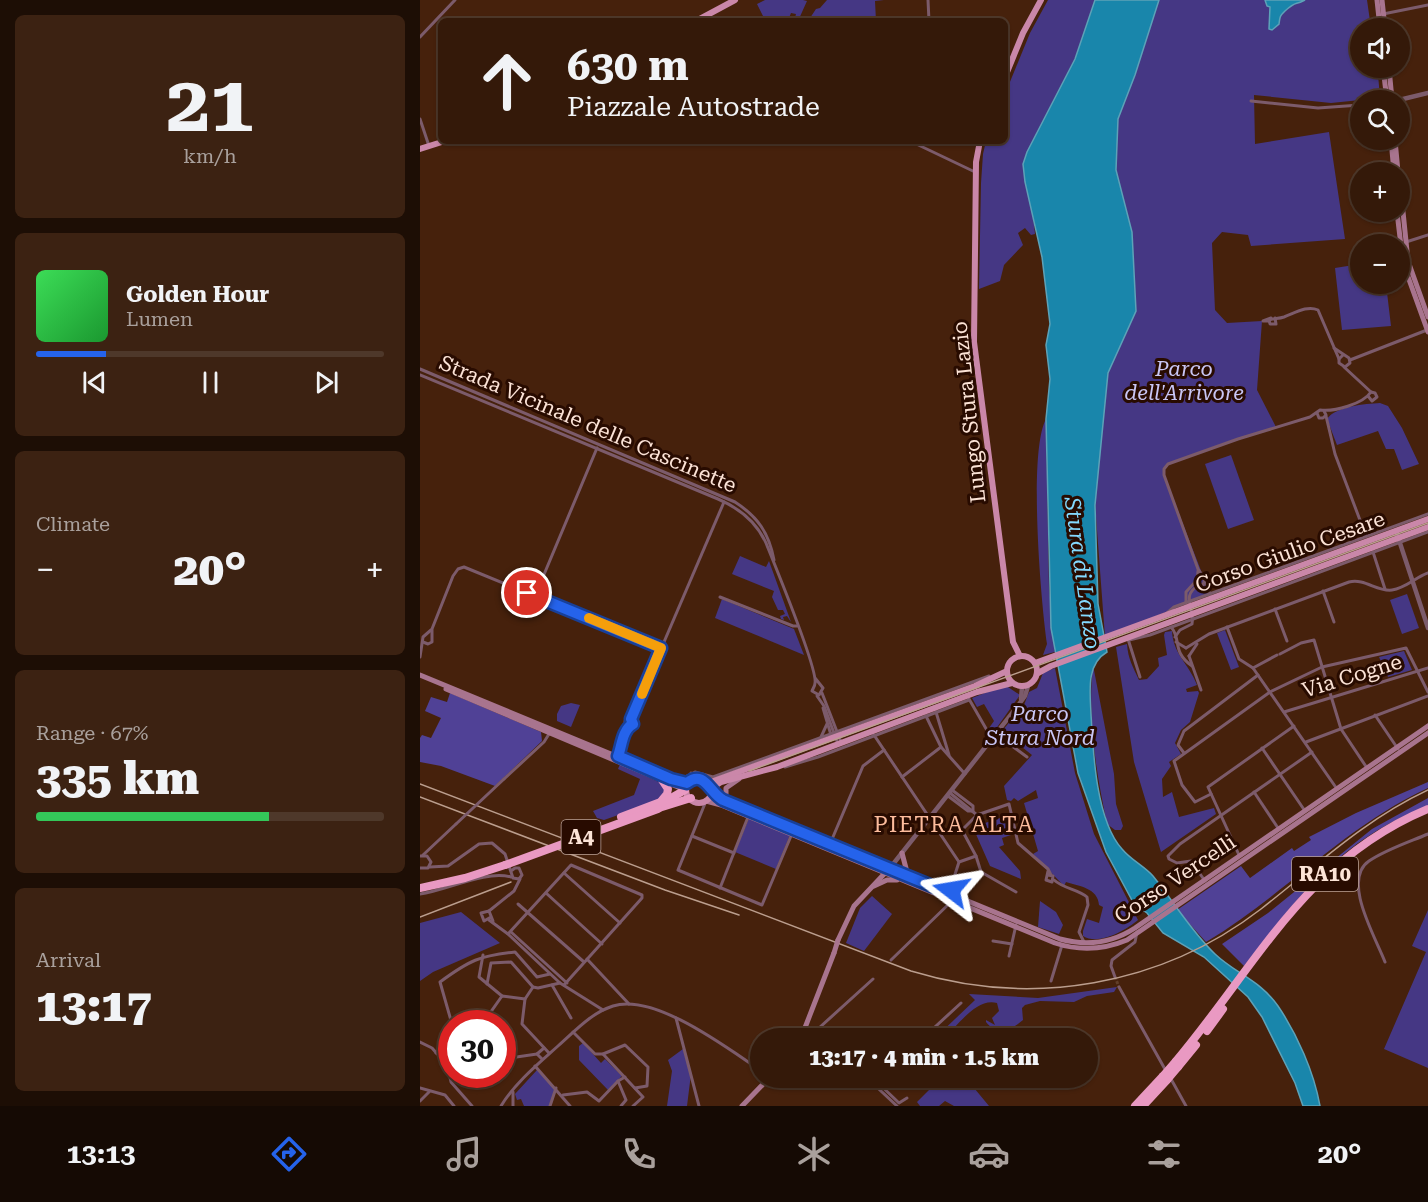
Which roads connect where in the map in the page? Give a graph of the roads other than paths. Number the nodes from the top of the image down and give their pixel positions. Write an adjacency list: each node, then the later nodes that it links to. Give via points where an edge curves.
1 (456, 0): 9 (street)
2 (735, 0): 11 (main road)
3 (928, 0): 12 (street)
4 (1041, 0): 16 (main road)
5 (1377, 0): 8 (main road)
6 (1382, 0): 8 (main road)
7 (1428, 4): 8 (street)
8 (1381, 14): 13 (main road); 14 (main road)
9 (438, 18)
10 (438, 18): 15 (street)
11 (702, 18)
12 (929, 18)
13 (1381, 18)
14 (1382, 18)
15 (420, 37)
16 (1008, 70)
17 (1428, 93): 18 (street)
18 (1410, 97)
19 (1251, 101): 20 (street, via 1318,108)
20 (1350, 106)
21 (420, 119): 25 (street)
22 (438, 143): 25 (main road)
23 (916, 144): 27 (street)
24 (980, 144): 27 (main road, Lungo Stura Lazio)
25 (429, 146): 26 (main road)
26 (420, 149)
27 (975, 172): 99 (main road, Lungo Stura Lazio, via 974,342)
28 (1398, 222): 34 (main road, via 1402,262)
29 (1428, 235): 30 (street)
30 (1410, 241)
31 (1410, 269): 32 (main road)
32 (1428, 318)
33 (1273, 320): 35 (street, via 1316,308 1323,315)
34 (1428, 330): 37 (street)
35 (1333, 346): 36 (street); 38 (street)
36 (1343, 355): 37 (street); 38 (street)
37 (1351, 358): 39 (street)
38 (1339, 359): 39 (street, via 1339,364)
39 (1346, 366): 45 (street, via 1369,396)
40 (420, 369): 42 (street, Strada Vicinale delle Cascinette)
41 (420, 375): 43 (street, Strada Vicinale delle Cascinette)
42 (437, 376): 43 (street); 50 (street, Strada Vicinale delle Cascinette)
43 (435, 381): 49 (street, Strada Vicinale delle Cascinette)
44 (1317, 413): 45 (street, via 1320,410); 46 (street); 47 (street)
45 (1325, 414): 47 (street); 48 (street)
46 (1310, 417): 47 (street); 63 (street, Corso Giulio Cesare, via 1168,464 1164,469)
47 (1320, 418): 48 (street)
48 (1326, 425): 57 (street)
49 (597, 448): 51 (street, Strada Vicinale delle Cascinette); 72 (street)
50 (626, 455): 51 (street); 62 (street, Strada Vicinale delle Cascinette, via 724,496 750,512 770,541)
51 (624, 460): 52 (street, Strada Vicinale delle Cascinette)
52 (724, 502): 62 (street, Strada Vicinale delle Cascinette, via 759,530); 93 (street)
53 (1428, 517): 54 (main road); 55 (main road, Corso Giulio Cesare)
54 (1419, 518): 55 (street, Corso Giulio Cesare)
55 (1396, 529): 57 (street, Corso Giulio Cesare); 58 (street); 74 (main road, Corso Giulio Cesare)
56 (1428, 530): 58 (main road, Corso Giulio Cesare)
57 (1366, 537): 71 (street, Corso Giulio Cesare)
58 (1400, 540): 59 (street, Corso Giulio Cesare); 60 (main road, Corso Giulio Cesare); 67 (street)
59 (1373, 552): 61 (street, Corso Giulio Cesare); 69 (street)
60 (1358, 553): 61 (street, Corso Giulio Cesare); 76 (main road, Corso Giulio Cesare)
61 (1368, 554): 76 (street, Corso Giulio Cesare)
62 (776, 568): 79 (street, Strada Vicinale delle Cascinette)
63 (1198, 569): 65 (street, Corso Giulio Cesare); 66 (street, Corso Giulio Cesare)
64 (1428, 573): 67 (street)
65 (1198, 579): 66 (street); 68 (street); 74 (street, via 1186,592)
66 (1205, 580): 68 (street); 71 (street, Corso Giulio Cesare)
67 (1414, 580): 69 (street); 77 (street)
68 (1199, 585): 74 (street, via 1190,593)
69 (1385, 589): 70 (street, via 1357,580)
70 (1323, 591): 75 (street); 78 (street)
71 (1210, 594): 74 (street, Corso Giulio Cesare)
72 (535, 596): 83 (street, via 460,568); 93 (street)
73 (720, 597): 79 (street)
74 (1188, 604): 76 (street); 88 (main road, Corso Giulio Cesare)
75 (1275, 609): 81 (street); 89 (street)
76 (1192, 616): 80 (street, Corso Giulio Cesare); 86 (main road, Corso Giulio Cesare); 87 (street, via 1192,624 1181,629)
77 (1427, 618): 82 (street)
78 (1334, 622)
79 (797, 626): 113 (street, Strada Vicinale delle Cascinette)
80 (1171, 627): 86 (street, Corso Giulio Cesare); 87 (street)
81 (1227, 627): 91 (street); 104 (street, via 1238,659)
82 (1428, 628)
83 (432, 629): 84 (street); 85 (street)
84 (426, 634): 85 (street); 90 (street)
85 (431, 636): 92 (street)
86 (1127, 639): 88 (main road, Corso Giulio Cesare); 110 (street)
87 (1175, 639): 94 (street); 96 (street)
88 (1112, 640): 101 (main road, Corso Giulio Cesare); 108 (main road, Corso Giulio Cesare)
89 (1287, 641)
90 (423, 642): 92 (street); 95 (street)
91 (1198, 642): 94 (street); 97 (street)
92 (428, 644): 95 (street)
93 (661, 648): 151 (street, via 631,719 633,723)
94 (1186, 648): 96 (street); 97 (street)
95 (422, 651): 98 (street)
96 (1180, 653): 100 (street)
97 (1190, 655): 100 (street); 102 (street)
98 (420, 657)
99 (1016, 658): 101 (main road, via 1028,657); 106 (main road)
100 (1182, 658): 102 (street)
101 (1035, 663): 108 (main road)
102 (1192, 666): 115 (street)
103 (1322, 667): 104 (street, via 1313,639); 107 (street, via 1407,648); 116 (street); 120 (street)
104 (1253, 668): 109 (street)
105 (1428, 668): 107 (street, Via Cogne)
106 (1007, 670): 112 (main road); 136 (main road, via 975,686)
107 (1419, 671): 118 (street); 120 (street, Via Cogne)
108 (1038, 673): 114 (main road)
109 (1258, 675): 116 (street); 149 (street, via 1184,731 1178,744)
110 (1140, 676)
111 (420, 677): 134 (main road)
112 (1012, 682): 114 (main road); 121 (main road)
113 (817, 685): 117 (street, via 823,688); 119 (street, via 812,691)
114 (1025, 686): 137 (street, via 1020,703)
115 (1201, 690)
116 (1270, 692): 124 (street); 149 (street)
117 (822, 693): 119 (street); 136 (street)
118 (1428, 694): 125 (street)
119 (817, 696): 122 (street)
120 (1331, 697): 124 (street, Via Cogne); 133 (street)
121 (968, 698): 123 (street); 128 (main road); 140 (street)
122 (824, 706): 130 (street); 136 (street)
123 (936, 712): 126 (street); 127 (street)
124 (1284, 712): 131 (street)
125 (1375, 715): 133 (street); 143 (street)
126 (926, 716): 128 (street); 129 (street)
127 (937, 717): 129 (street); 150 (street)
128 (908, 721): 138 (street); 142 (main road)
129 (929, 721): 144 (street)
130 (827, 724): 136 (street); 139 (street)
131 (1294, 726): 141 (street); 145 (street)
132 (1428, 726): 143 (main road, Corso Vercelli)
133 (1341, 729): 141 (street); 154 (street)
134 (550, 730): 151 (main road); 184 (street, bridge, via 544,742)
135 (1428, 733): 148 (main road, Corso Vercelli)
136 (835, 734): 139 (street); 142 (street); 153 (main road)
137 (996, 734): 140 (street); 152 (street)
138 (874, 735): 142 (street); 146 (street)
139 (821, 737): 153 (street)
140 (992, 739): 155 (street)
141 (1305, 742): 147 (street)
142 (840, 746): 158 (main road)
143 (1396, 746): 148 (street); 154 (main road, Corso Vercelli)
144 (941, 747): 150 (street); 157 (street)
145 (1262, 748): 156 (street); 166 (street, via 1208,787)
146 (884, 750): 157 (street); 183 (street, via 863,766)
147 (1312, 752): 156 (street); 163 (street)
148 (1401, 752): 163 (main road, Corso Vercelli)
149 (1184, 754): 166 (street, via 1174,761 1182,785 1194,802)
150 (950, 756): 155 (street)
151 (615, 757): 159 (main road); 160 (main road)
152 (1027, 757)
153 (751, 765): 161 (street, via 713,777 700,772); 162 (main road)
154 (1368, 768): 163 (main road, Corso Vercelli)
155 (965, 774): 165 (street)
156 (1280, 774): 164 (street); 173 (street)
157 (902, 777): 178 (street)
158 (743, 778): 162 (main road); 169 (main road, via 726,788 726,798)
159 (662, 780): 161 (main road); 170 (highway, via 668,792)
160 (679, 781): 161 (main road); 161 (street)
161 (689, 781): 162 (main road, via 700,779); 167 (main road); 170 (highway, A4, via 679,795)
162 (711, 788): 168 (main road); 169 (main road, Corso Vercelli)
163 (1338, 791): 173 (main road, Corso Vercelli)
164 (1254, 792): 177 (street); 179 (street)
165 (950, 793): 172 (street, via 968,811); 172 (street, via 973,806); 178 (street)
166 (1211, 795): 177 (street)
167 (691, 798): 168 (main road); 170 (highway, A4)
168 (706, 801): 174 (main road, Corso Vercelli); 182 (street)
169 (733, 804): 174 (main road, Corso Vercelli)
170 (658, 806): 196 (highway, A4, bridge)
171 (1428, 809): 231 (highway, RA10, via 1376,835 1335,865 1303,897)
172 (973, 811): 176 (street)
173 (1306, 813): 179 (main road, Corso Vercelli); 189 (main road, Corso Vercelli)
174 (750, 814): 180 (main road, Corso Vercelli); 183 (main road, Corso Vercelli); 185 (street)
175 (1428, 814): 231 (highway, RA10, via 1378,839 1333,873)
176 (977, 815): 188 (street, via 962,829); 199 (street, via 1009,804 1018,843)
177 (1221, 816): 189 (street); 204 (street, via 1168,856 1177,863 1191,861)
178 (930, 818): 186 (street); 191 (street)
179 (1278, 829): 189 (main road, Corso Vercelli)
180 (792, 834): 192 (main road, Corso Vercelli); 208 (street, via 762,905)
181 (1428, 834): 230 (street, via 1368,861 1357,878 1360,901)
182 (692, 836): 185 (street); 208 (street, via 678,870)
183 (830, 844): 197 (main road, Corso Vercelli)
184 (434, 847): 187 (street); 190 (street)
185 (734, 853): 208 (street)
186 (902, 853): 197 (street); 202 (main road)
187 (422, 856): 190 (street)
188 (976, 856): 191 (street); 209 (street, via 981,873)
189 (1241, 858): 204 (main road, Corso Vercelli); 214 (main road, Corso Vercelli)
190 (430, 860): 193 (street); 194 (street)
191 (959, 862): 213 (street)
192 (866, 865): 197 (main road, Corso Vercelli); 206 (main road, via 873,871)
193 (430, 867): 194 (street); 195 (street)
194 (440, 867): 196 (street, via 453,863 483,842 499,847)
195 (420, 868)
196 (510, 869): 201 (street); 201 (street, via 522,871); 205 (highway, A4); 207 (highway, A4); 211 (street, via 506,875); 212 (street, via 514,886)
197 (887, 871): 202 (main road, Corso Vercelli); 206 (main road)
198 (564, 873): 210 (street); 217 (street); 217 (street, via 571,866 642,895)
199 (1049, 874): 203 (street); 203 (street, via 1048,882)
200 (965, 875): 213 (street)
201 (520, 878): 212 (street)
202 (907, 879): 206 (main road); 213 (main road, Corso Vercelli)
203 (1054, 880): 222 (street, via 1087,897 1079,932)
204 (1205, 880): 214 (main road, Corso Vercelli)
205 (420, 883)
206 (872, 886): 250 (main road, bridge, via 854,906 838,939)
207 (420, 888)
208 (720, 888)
209 (1016, 892)
210 (546, 893): 216 (street); 223 (street)
211 (420, 894)
212 (511, 894): 220 (street, via 490,916)
213 (953, 896): 218 (main road, Corso Vercelli); 228 (street)
214 (1183, 898): 219 (main road, Corso Vercelli)
215 (518, 904): 216 (street)
216 (528, 913): 220 (street); 229 (street)
217 (620, 923): 223 (street)
218 (1016, 924): 222 (main road, Corso Vercelli); 224 (street); 225 (main road, Corso Vercelli)
219 (1135, 932): 222 (main road, Corso Vercelli); 225 (main road, Corso Vercelli, via 1120,943 1099,948); 233 (street, via 1137,938 1133,943 1112,960)
220 (509, 933): 232 (street); 237 (street)
221 (993, 941): 224 (street)
222 (1085, 943)
223 (602, 944): 229 (street)
224 (1012, 944): 227 (street)
225 (1062, 945): 235 (street)
226 (483, 955): 232 (street, via 516,952 537,977); 236 (street, via 479,978); 245 (street, via 440,982)
227 (1009, 956)
228 (891, 960)
229 (586, 961): 237 (street); 244 (street)
230 (1385, 962)
231 (1249, 970): 266 (highway, RA10, bridge)
232 (550, 974): 237 (street)
233 (1115, 977)
234 (873, 979): 251 (street)
235 (1051, 981)
236 (487, 984): 239 (street, via 491,963 512,962); 241 (street)
237 (564, 984): 238 (street); 247 (street)
238 (552, 985): 239 (street); 249 (street)
239 (533, 987): 242 (street)
240 (1119, 987): 294 (street)
241 (501, 996): 242 (street); 246 (street)
242 (525, 999): 255 (street, via 522,1024)
243 (961, 1003): 252 (street)
244 (631, 1005): 247 (street); 248 (street)
245 (448, 1010)
246 (492, 1010)
247 (603, 1010): 253 (street)
248 (675, 1016): 263 (street); 289 (street)
249 (571, 1018)
250 (809, 1028)
251 (821, 1028)
252 (934, 1028)
253 (573, 1032): 259 (street); 260 (street, via 592,1052)
254 (420, 1043): 257 (street)
255 (544, 1048): 258 (street); 259 (street)
256 (438, 1050): 257 (street)
257 (436, 1053): 283 (street, via 447,1065 451,1082)
258 (537, 1054): 261 (street); 262 (street)
259 (549, 1054): 262 (street)
260 (603, 1054): 265 (street); 272 (street, via 625,1046 648,1067 647,1086)
261 (516, 1057)
262 (542, 1060): 264 (street)
263 (750, 1064)
264 (536, 1066): 268 (street); 271 (street)
265 (625, 1077): 267 (street); 272 (street)
266 (1165, 1078): 292 (highway, RA10); 293 (highway, RA10)
267 (618, 1082): 278 (street, via 599,1101 587,1092); 287 (street, via 626,1101)
268 (516, 1087)
269 (420, 1088): 276 (street)
270 (515, 1088): 281 (street); 284 (street)
271 (556, 1088): 277 (street); 278 (street)
272 (635, 1088): 288 (street, via 642,1097)
273 (759, 1088): 290 (main road)
274 (878, 1088): 291 (street)
275 (883, 1088): 279 (street, via 899,1103)
276 (429, 1092): 280 (street); 282 (street, via 445,1095)
277 (554, 1094): 278 (street); 285 (street)
278 (561, 1094): 286 (street)
279 (907, 1098)
280 (420, 1101)
281 (503, 1104): 284 (street)
282 (454, 1106)
283 (472, 1106)
284 (512, 1106)
285 (550, 1106)
286 (570, 1106)
287 (621, 1106)
288 (633, 1106)
289 (699, 1106)
290 (742, 1106)
291 (897, 1106)
292 (1135, 1106)
293 (1143, 1106)
294 (1186, 1106)

